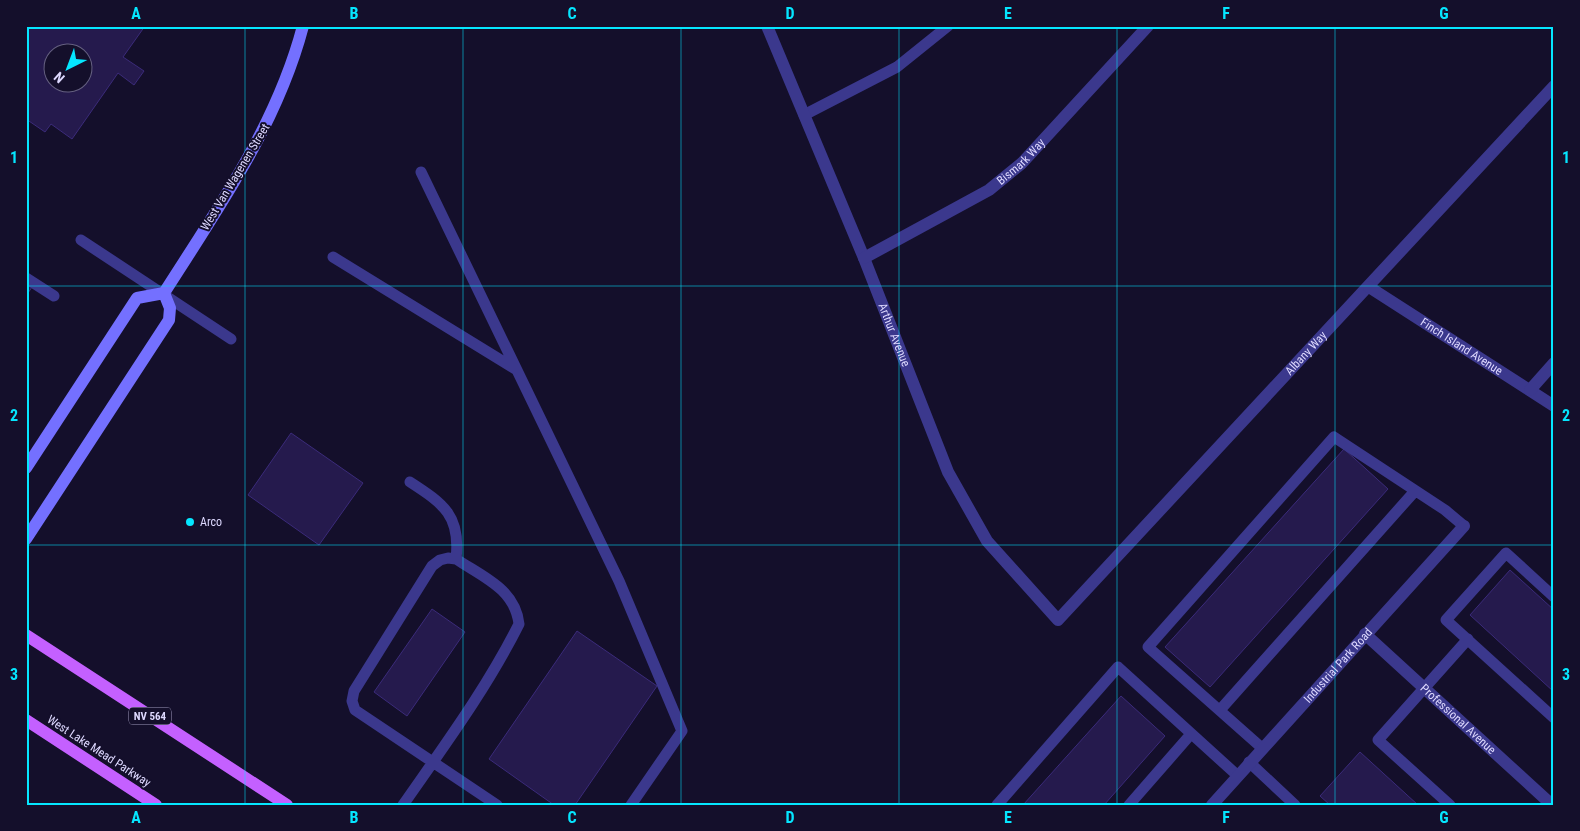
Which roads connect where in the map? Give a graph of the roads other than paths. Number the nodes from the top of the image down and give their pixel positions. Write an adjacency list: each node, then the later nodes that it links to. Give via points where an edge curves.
1 (303, 26): 13 (main road, West Van Wagenen Street, via 294,61 259,140)
2 (767, 26): 6 (street, Arthur Avenue)
3 (948, 26): 6 (lane, via 897,67)
4 (1148, 26): 10 (street, Bismark Way, via 1022,163 989,190)
5 (1554, 86): 12 (street, Albany Way)
6 (804, 115): 10 (street, Arthur Avenue)
7 (421, 172): 17 (lane)
8 (81, 240): 13 (lane)
9 (333, 257): 17 (lane)
10 (864, 258): 27 (street, Arthur Avenue, via 948,472 987,541)
11 (26, 278): 14 (lane)
12 (1369, 287): 18 (street, Finch Island Avenue); 27 (street, Albany Way)
13 (164, 293): 15 (lane); 20 (main road, via 137,298); 24 (main road, via 170,308 168,320)
14 (54, 296)
15 (231, 339)
16 (1554, 363): 18 (street)
17 (517, 370): 44 (lane, via 619,581 682,731)
18 (1530, 390): 19 (street, Finch Island Avenue)
19 (1554, 406)
20 (26, 468)
21 (410, 482): 25 (lane, via 446,508 453,520 458,542)
22 (1415, 491): 23 (lane); 32 (lane); 32 (lane, via 1334,437 1290,486 1148,647)
23 (1464, 526): 28 (street, Industrial Park Road)
24 (26, 539)
25 (456, 559): 37 (lane, via 507,593 515,604 519,624 480,693); 37 (lane, via 448,558 432,566 354,691 352,701 355,710)
26 (1554, 597): 30 (lane, via 1506,553 1446,620)
27 (1058, 620)
28 (1364, 634): 31 (street, Professional Avenue); 36 (street, Industrial Park Road)
29 (26, 635): 41 (main road, NV 564)
30 (1468, 639): 31 (lane); 33 (lane)
31 (1424, 689): 49 (lane, via 1378,740); 50 (street, Professional Avenue)
32 (1220, 710): 36 (lane)
33 (1554, 718)
34 (26, 720): 40 (main road, West Lake Mead Parkway)
35 (1192, 734): 39 (lane); 45 (lane, via 1118,667); 46 (lane)
36 (1262, 748): 38 (street, Industrial Park Road)
37 (433, 762): 42 (lane); 43 (lane)
38 (1250, 762): 39 (street, Industrial Park Road); 48 (lane)
39 (1238, 776): 47 (street, Industrial Park Road)
40 (156, 805)
41 (286, 805)
42 (403, 805)
43 (497, 805)
44 (631, 805)
45 (997, 805)
46 (1128, 805)
47 (1212, 805)
48 (1295, 805)
49 (1450, 805)
50 (1552, 805)

